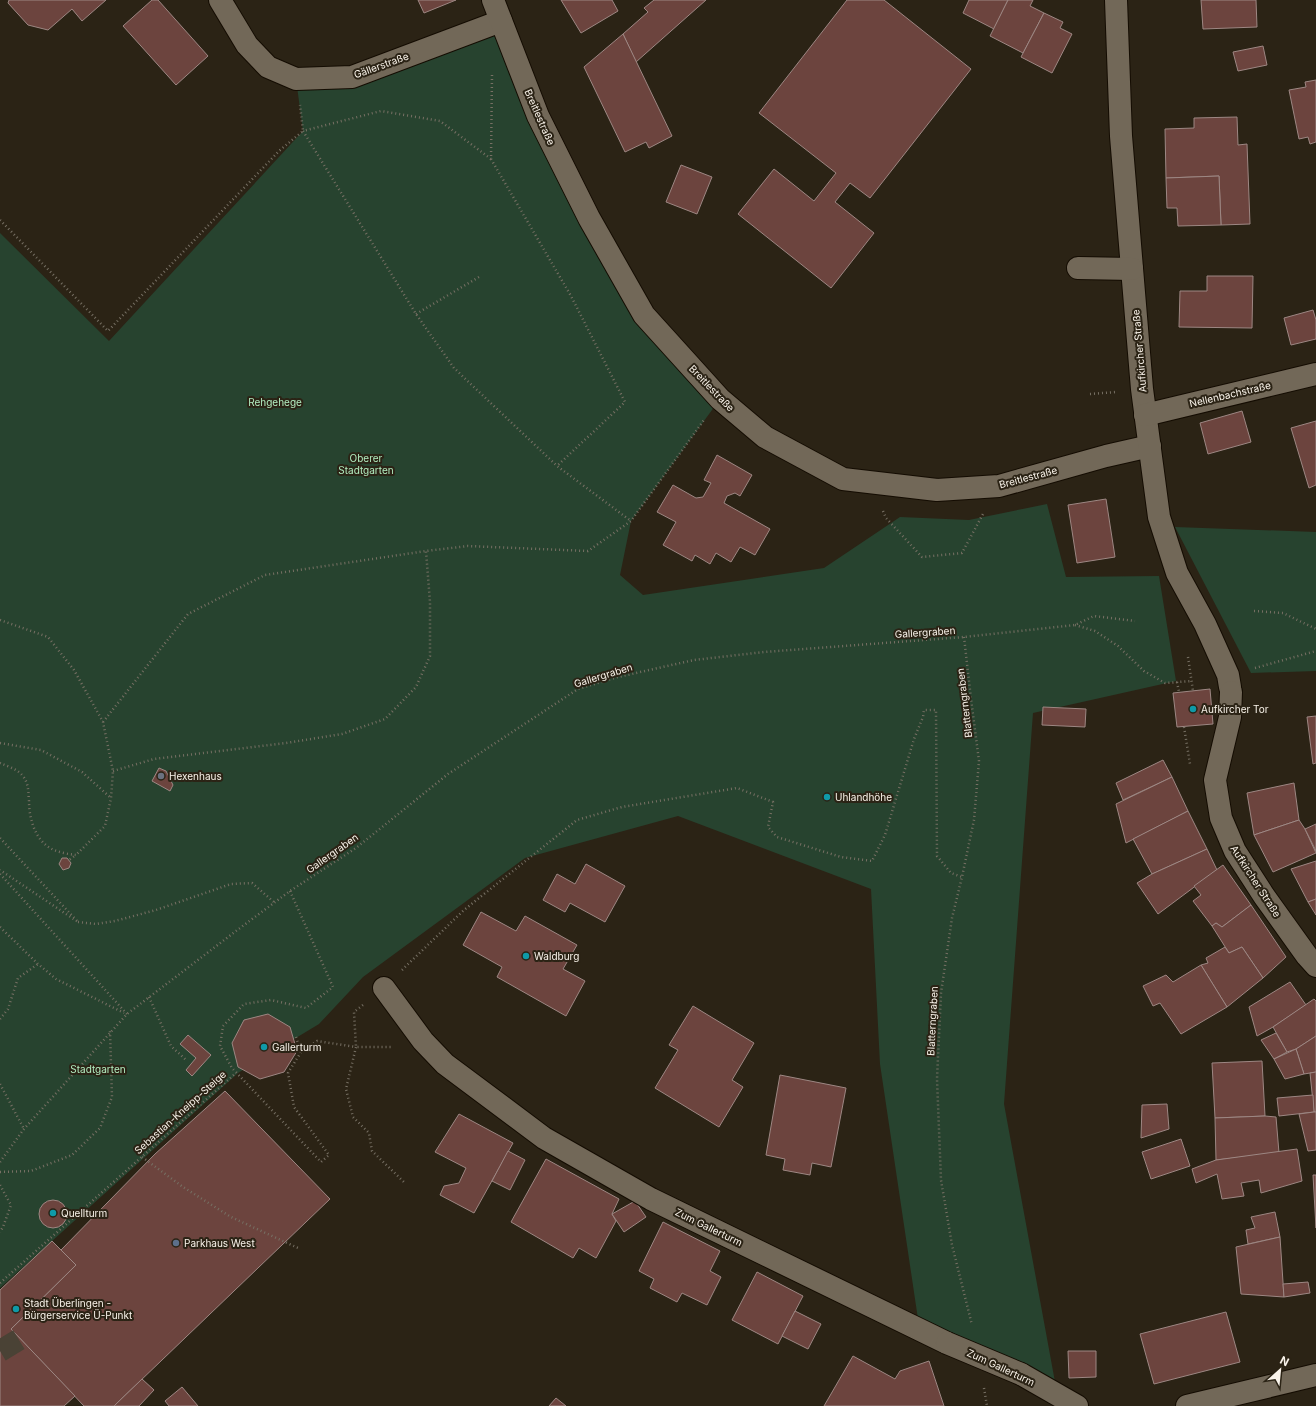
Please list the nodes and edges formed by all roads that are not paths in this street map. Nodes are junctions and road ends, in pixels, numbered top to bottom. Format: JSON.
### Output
{"nodes":[{"id":1,"x":220,"y":0,"type":"edge"},
{"id":2,"x":493,"y":0,"type":"edge"},
{"id":3,"x":1116,"y":0,"type":"edge"},
{"id":4,"x":501,"y":21,"type":"junction"},
{"id":5,"x":1078,"y":268,"type":"dead end"},
{"id":6,"x":1132,"y":269,"type":"junction"},
{"id":7,"x":1316,"y":374,"type":"edge"},
{"id":8,"x":1144,"y":415,"type":"junction"},
{"id":9,"x":1150,"y":446,"type":"junction"},
{"id":10,"x":1316,"y":966,"type":"edge"},
{"id":11,"x":384,"y":988,"type":"road end"},
{"id":12,"x":1316,"y":1375,"type":"edge"},
{"id":13,"x":1077,"y":1406,"type":"edge"},
{"id":14,"x":1187,"y":1406,"type":"edge"}],
"edges":[{"from":1,"to":4,"type":"street","name":"Gällerstraße"},
{"from":2,"to":4,"type":"street","name":"Breitlestraße"},
{"from":3,"to":6,"type":"street","name":"Aufkircher Straße"},
{"from":4,"to":9,"type":"street","name":"Breitlestraße"},
{"from":5,"to":6,"type":"street"},
{"from":6,"to":8,"type":"street","name":"Aufkircher Straße"},
{"from":7,"to":8,"type":"street","name":"Nellenbachstraße"},
{"from":8,"to":9,"type":"street","name":"Aufkircher Straße"},
{"from":9,"to":10,"type":"street","name":"Aufkircher Straße"},
{"from":11,"to":13,"type":"street","name":"Zum Gallerturm","bridge":true},
{"from":12,"to":14,"type":"street"}]}
